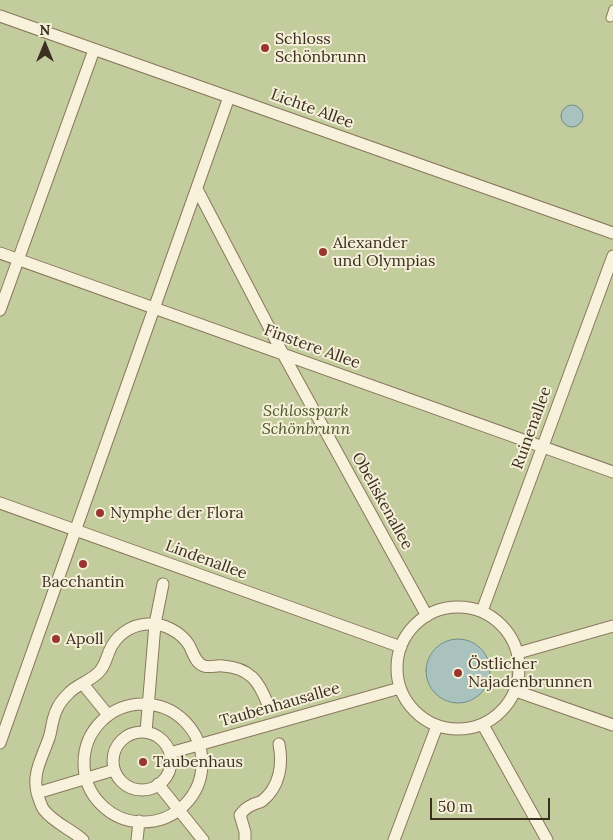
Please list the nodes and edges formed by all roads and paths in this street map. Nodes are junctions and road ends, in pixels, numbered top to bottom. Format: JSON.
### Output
{"nodes":[{"id":1,"x":613,"y":9,"type":"edge"},
{"id":2,"x":0,"y":16,"type":"edge"},
{"id":3,"x":610,"y":18,"type":"dead end"},
{"id":4,"x":94,"y":50,"type":"junction"},
{"id":5,"x":229,"y":97,"type":"junction"},
{"id":6,"x":197,"y":189,"type":"junction"},
{"id":7,"x":613,"y":233,"type":"edge"},
{"id":8,"x":0,"y":253,"type":"edge"},
{"id":9,"x":613,"y":256,"type":"edge"},
{"id":10,"x":18,"y":260,"type":"junction"},
{"id":11,"x":154,"y":308,"type":"junction"},
{"id":12,"x":0,"y":310,"type":"edge"},
{"id":13,"x":283,"y":354,"type":"junction"},
{"id":14,"x":542,"y":447,"type":"junction"},
{"id":15,"x":613,"y":472,"type":"edge"},
{"id":16,"x":0,"y":503,"type":"edge"},
{"id":17,"x":76,"y":530,"type":"junction"},
{"id":18,"x":163,"y":584,"type":"dead end"},
{"id":19,"x":482,"y":611,"type":"junction"},
{"id":20,"x":427,"y":616,"type":"junction"},
{"id":21,"x":155,"y":624,"type":"junction"},
{"id":22,"x":613,"y":626,"type":"edge"},
{"id":23,"x":401,"y":647,"type":"junction"},
{"id":24,"x":518,"y":653,"type":"junction"},
{"id":25,"x":83,"y":684,"type":"junction"},
{"id":26,"x":400,"y":688,"type":"junction"},
{"id":27,"x":516,"y":691,"type":"junction"},
{"id":28,"x":148,"y":704,"type":"junction"},
{"id":29,"x":268,"y":705,"type":"dead end"},
{"id":30,"x":108,"y":715,"type":"junction"},
{"id":31,"x":483,"y":725,"type":"junction"},
{"id":32,"x":613,"y":725,"type":"edge"},
{"id":33,"x":437,"y":726,"type":"junction"},
{"id":34,"x":146,"y":732,"type":"junction"},
{"id":35,"x":1,"y":736,"type":"edge"},
{"id":36,"x":279,"y":744,"type":"dead end"},
{"id":37,"x":199,"y":745,"type":"junction"},
{"id":38,"x":170,"y":753,"type":"junction"},
{"id":39,"x":114,"y":770,"type":"junction"},
{"id":40,"x":86,"y":779,"type":"junction"},
{"id":41,"x":158,"y":784,"type":"junction"},
{"id":42,"x":37,"y":793,"type":"junction"},
{"id":43,"x":179,"y":809,"type":"junction"},
{"id":44,"x":139,"y":821,"type":"junction"},
{"id":45,"x":83,"y":840,"type":"edge"},
{"id":46,"x":137,"y":840,"type":"edge"},
{"id":47,"x":203,"y":840,"type":"edge"},
{"id":48,"x":245,"y":840,"type":"edge"},
{"id":49,"x":394,"y":840,"type":"edge"},
{"id":50,"x":547,"y":840,"type":"edge"}],
"edges":[{"from":1,"to":3,"type":"lane"},
{"from":2,"to":4,"type":"street","name":"Lichte Allee"},
{"from":4,"to":5,"type":"street","name":"Lichte Allee"},
{"from":4,"to":10,"type":"street"},
{"from":5,"to":6,"type":"street"},
{"from":5,"to":7,"type":"street","name":"Lichte Allee"},
{"from":6,"to":11,"type":"street"},
{"from":6,"to":13,"type":"street","name":"Obeliskenallee"},
{"from":8,"to":10,"type":"street","name":"Finstere Allee"},
{"from":9,"to":14,"type":"street","name":"Ruinenallee"},
{"from":10,"to":11,"type":"street","name":"Finstere Allee"},
{"from":10,"to":12,"type":"street"},
{"from":11,"to":13,"type":"street","name":"Finstere Allee"},
{"from":11,"to":17,"type":"street"},
{"from":13,"to":14,"type":"street","name":"Finstere Allee"},
{"from":13,"to":20,"type":"street","name":"Obeliskenallee"},
{"from":14,"to":15,"type":"street","name":"Finstere Allee"},
{"from":14,"to":19,"type":"street","name":"Ruinenallee"},
{"from":16,"to":17,"type":"street","name":"Lindenallee"},
{"from":17,"to":23,"type":"street","name":"Lindenallee"},
{"from":17,"to":35,"type":"street"},
{"from":18,"to":21,"type":"street"},
{"from":19,"to":20,"type":"street"},
{"from":19,"to":24,"type":"street"},
{"from":20,"to":23,"type":"street"},
{"from":21,"to":25,"type":"street"},
{"from":21,"to":28,"type":"street"},
{"from":21,"to":29,"type":"street"},
{"from":22,"to":24,"type":"street"},
{"from":23,"to":26,"type":"street"},
{"from":24,"to":27,"type":"street"},
{"from":25,"to":30,"type":"street"},
{"from":25,"to":42,"type":"street"},
{"from":26,"to":33,"type":"street"},
{"from":26,"to":37,"type":"street","name":"Taubenhausallee"},
{"from":27,"to":31,"type":"street"},
{"from":27,"to":32,"type":"street"},
{"from":28,"to":30,"type":"street"},
{"from":28,"to":34,"type":"street"},
{"from":28,"to":37,"type":"street"},
{"from":30,"to":40,"type":"street"},
{"from":31,"to":33,"type":"street"},
{"from":31,"to":50,"type":"street"},
{"from":33,"to":49,"type":"street"},
{"from":34,"to":38,"type":"street"},
{"from":34,"to":39,"type":"street"},
{"from":36,"to":48,"type":"street"},
{"from":37,"to":38,"type":"street","name":"Taubenhausallee"},
{"from":37,"to":43,"type":"street"},
{"from":38,"to":41,"type":"street"},
{"from":39,"to":40,"type":"street"},
{"from":39,"to":41,"type":"street"},
{"from":40,"to":42,"type":"street"},
{"from":40,"to":44,"type":"street"},
{"from":41,"to":43,"type":"street"},
{"from":42,"to":45,"type":"street"},
{"from":43,"to":44,"type":"street"},
{"from":43,"to":47,"type":"street"},
{"from":44,"to":46,"type":"street"}]}
